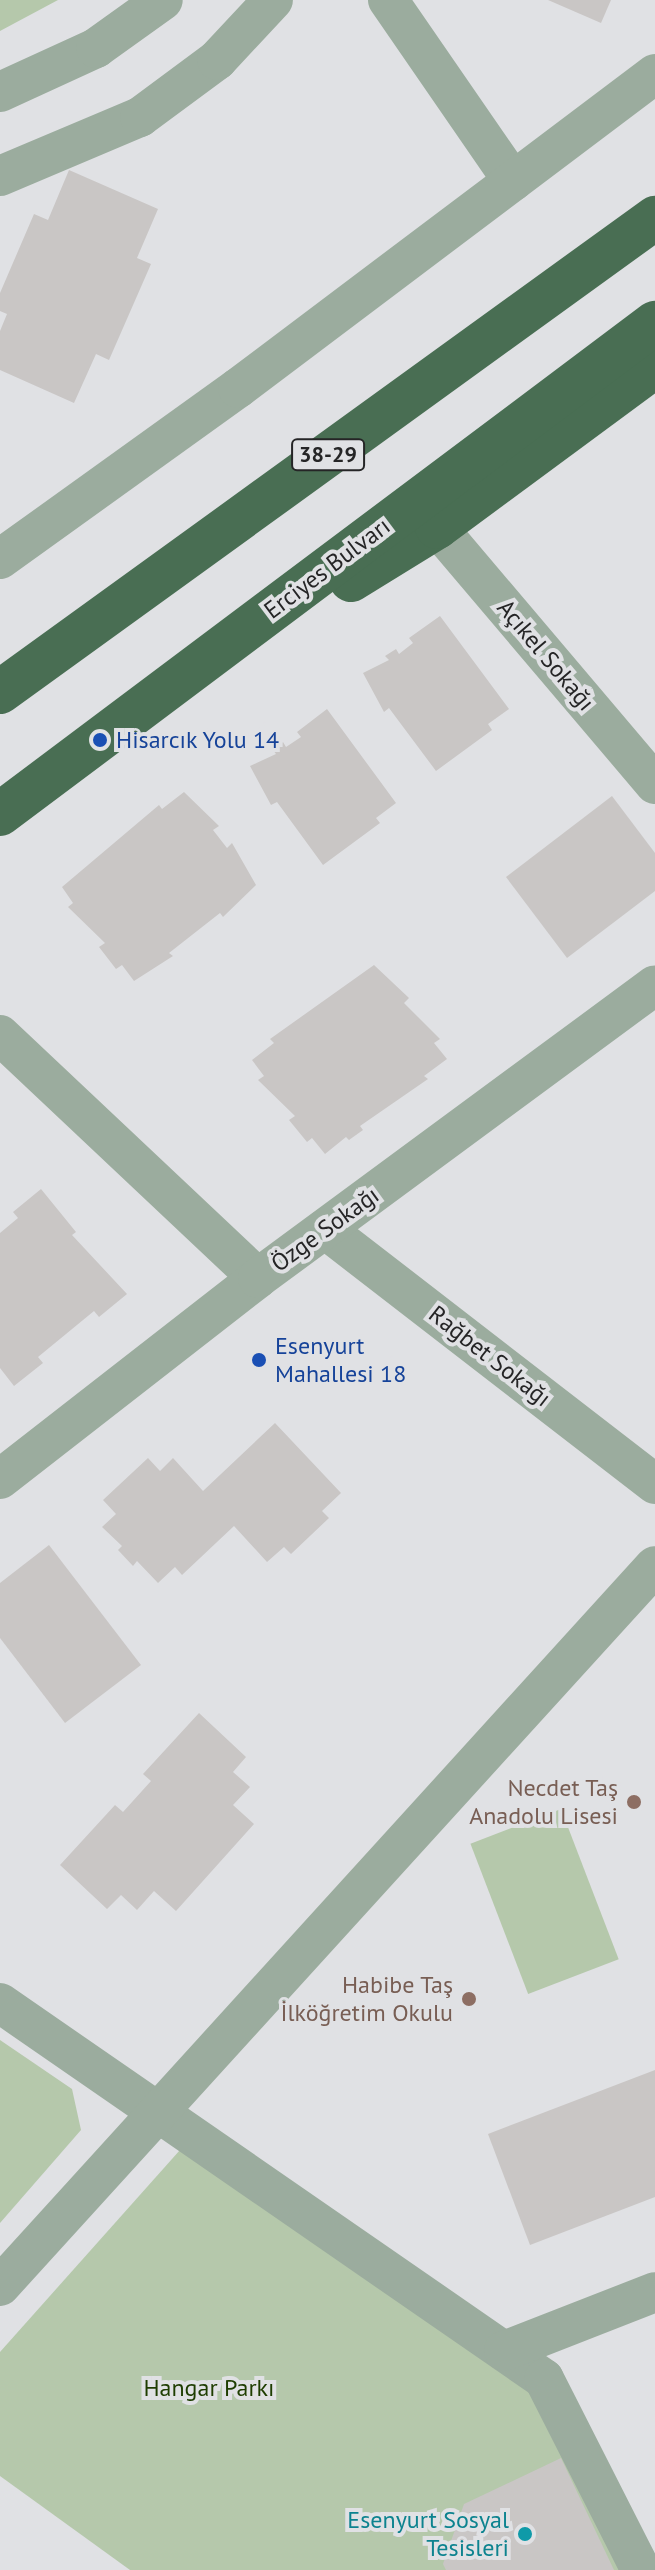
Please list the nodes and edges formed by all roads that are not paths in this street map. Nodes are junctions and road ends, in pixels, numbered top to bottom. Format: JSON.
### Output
{"nodes":[{"id":1,"x":163,"y":0,"type":"edge"},
{"id":2,"x":273,"y":0,"type":"edge"},
{"id":3,"x":388,"y":0,"type":"edge"},
{"id":4,"x":655,"y":74,"type":"edge"},
{"id":5,"x":0,"y":92,"type":"edge"},
{"id":6,"x":0,"y":176,"type":"edge"},
{"id":7,"x":513,"y":181,"type":"junction"},
{"id":8,"x":655,"y":218,"type":"edge"},
{"id":9,"x":655,"y":323,"type":"edge"},
{"id":10,"x":655,"y":366,"type":"edge"},
{"id":11,"x":437,"y":527,"type":"junction"},
{"id":12,"x":0,"y":559,"type":"edge"},
{"id":13,"x":186,"y":675,"type":"junction"},
{"id":14,"x":0,"y":692,"type":"edge"},
{"id":15,"x":655,"y":784,"type":"edge"},
{"id":16,"x":0,"y":814,"type":"edge"},
{"id":17,"x":655,"y":985,"type":"edge"},
{"id":18,"x":0,"y":1035,"type":"edge"},
{"id":19,"x":325,"y":1229,"type":"junction"},
{"id":20,"x":258,"y":1278,"type":"junction"},
{"id":21,"x":0,"y":1479,"type":"edge"},
{"id":22,"x":655,"y":1484,"type":"edge"},
{"id":23,"x":655,"y":1566,"type":"edge"},
{"id":24,"x":0,"y":2003,"type":"edge"},
{"id":25,"x":158,"y":2113,"type":"junction"},
{"id":26,"x":0,"y":2286,"type":"edge"},
{"id":27,"x":655,"y":2292,"type":"edge"},
{"id":28,"x":504,"y":2351,"type":"junction"},
{"id":29,"x":641,"y":2570,"type":"edge"}],
"edges":[{"from":1,"to":5,"type":"street"},
{"from":2,"to":6,"type":"street"},
{"from":3,"to":7,"type":"street"},
{"from":4,"to":7,"type":"street"},
{"from":7,"to":12,"type":"street"},
{"from":8,"to":14,"type":"highway","number":"38-29"},
{"from":9,"to":13,"type":"highway","name":"Erciyes Bulvarı"},
{"from":10,"to":11,"type":"highway"},
{"from":11,"to":13,"type":"highway"},
{"from":11,"to":15,"type":"street","name":"Açıkel Sokağı"},
{"from":13,"to":16,"type":"highway","name":"Erciyes Bulvarı"},
{"from":17,"to":19,"type":"street","name":"Özge Sokağı"},
{"from":18,"to":20,"type":"street"},
{"from":19,"to":20,"type":"street","name":"Özge Sokağı"},
{"from":19,"to":22,"type":"street","name":"Rağbet Sokağı"},
{"from":20,"to":21,"type":"street","name":"Özge Sokağı"},
{"from":23,"to":25,"type":"street"},
{"from":24,"to":25,"type":"street"},
{"from":25,"to":26,"type":"street"},
{"from":25,"to":28,"type":"street"},
{"from":27,"to":28,"type":"street"},
{"from":28,"to":29,"type":"street"}]}
